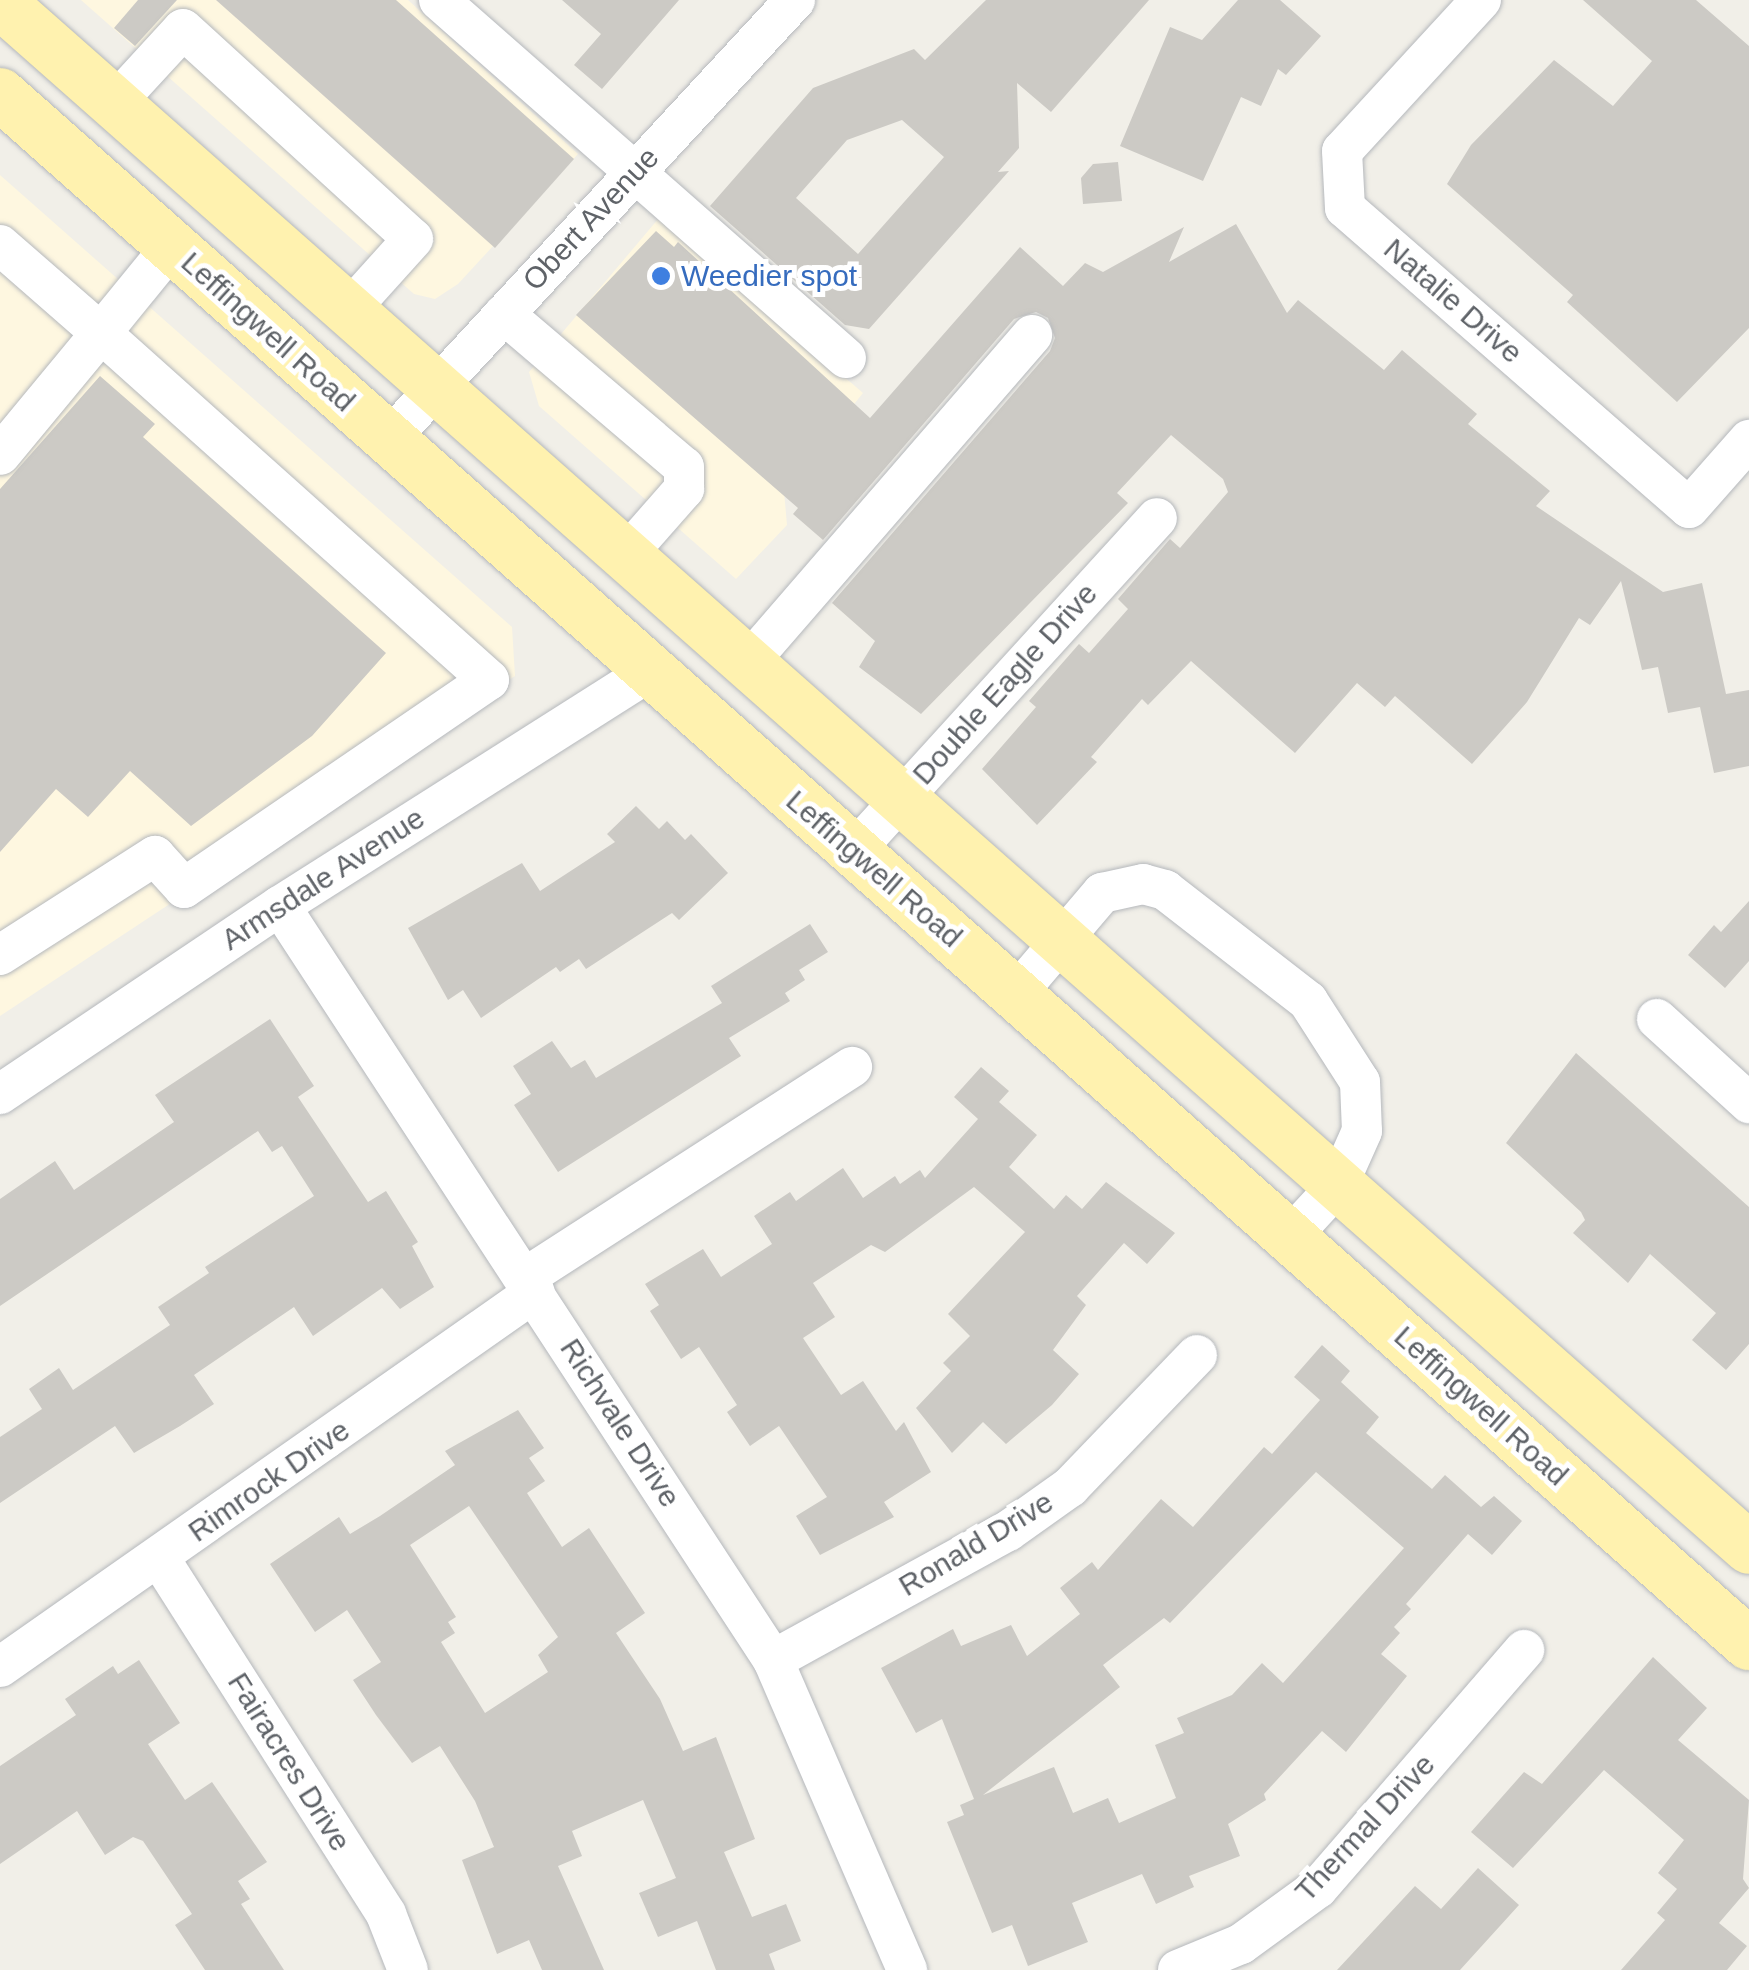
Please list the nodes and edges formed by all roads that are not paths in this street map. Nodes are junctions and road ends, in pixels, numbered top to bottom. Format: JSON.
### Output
{"nodes":[{"id":1,"x":439,"y":0,"type":"edge"},
{"id":2,"x":795,"y":0,"type":"edge"},
{"id":3,"x":1481,"y":0,"type":"edge"},
{"id":4,"x":0,"y":2,"type":"edge"},
{"id":5,"x":0,"y":94,"type":"edge"},
{"id":6,"x":115,"y":103,"type":"junction"},
{"id":7,"x":634,"y":172,"type":"junction"},
{"id":8,"x":0,"y":244,"type":"edge"},
{"id":9,"x":172,"y":246,"type":"junction"},
{"id":10,"x":349,"y":310,"type":"junction"},
{"id":11,"x":504,"y":314,"type":"junction"},
{"id":12,"x":101,"y":333,"type":"junction"},
{"id":13,"x":1032,"y":335,"type":"dead end"},
{"id":14,"x":846,"y":358,"type":"dead end"},
{"id":15,"x":436,"y":387,"type":"junction"},
{"id":16,"x":7,"y":433,"type":"edge"},
{"id":17,"x":389,"y":439,"type":"junction"},
{"id":18,"x":1749,"y":440,"type":"edge"},
{"id":19,"x":1157,"y":518,"type":"dead end"},
{"id":20,"x":626,"y":555,"type":"junction"},
{"id":21,"x":748,"y":662,"type":"junction"},
{"id":22,"x":650,"y":671,"type":"junction"},
{"id":23,"x":901,"y":799,"type":"junction"},
{"id":24,"x":854,"y":851,"type":"junction"},
{"id":25,"x":280,"y":906,"type":"junction"},
{"id":26,"x":1062,"y":941,"type":"junction"},
{"id":27,"x":0,"y":955,"type":"edge"},
{"id":28,"x":1016,"y":994,"type":"junction"},
{"id":29,"x":1657,"y":1019,"type":"dead end"},
{"id":30,"x":852,"y":1067,"type":"dead end"},
{"id":31,"x":0,"y":1094,"type":"edge"},
{"id":32,"x":1749,"y":1102,"type":"edge"},
{"id":33,"x":1338,"y":1185,"type":"junction"},
{"id":34,"x":1290,"y":1237,"type":"junction"},
{"id":35,"x":530,"y":1285,"type":"junction"},
{"id":36,"x":1197,"y":1355,"type":"dead end"},
{"id":37,"x":1749,"y":1548,"type":"edge"},
{"id":38,"x":160,"y":1558,"type":"junction"},
{"id":39,"x":1749,"y":1644,"type":"edge"},
{"id":40,"x":1524,"y":1650,"type":"dead end"},
{"id":41,"x":774,"y":1660,"type":"junction"},
{"id":42,"x":0,"y":1666,"type":"edge"},
{"id":43,"x":408,"y":1970,"type":"edge"},
{"id":44,"x":907,"y":1970,"type":"edge"},
{"id":45,"x":1178,"y":1970,"type":"edge"}],
"edges":[{"from":1,"to":7,"type":"street"},
{"from":2,"to":7,"type":"street","name":"Obert Avenue"},
{"from":3,"to":18,"type":"street","name":"Natalie Drive"},
{"from":4,"to":6,"type":"main road"},
{"from":5,"to":9,"type":"main road","name":"Leffingwell Road"},
{"from":6,"to":10,"type":"main road"},
{"from":6,"to":10,"type":"street"},
{"from":7,"to":11,"type":"street","name":"Obert Avenue"},
{"from":7,"to":14,"type":"street"},
{"from":8,"to":12,"type":"street"},
{"from":9,"to":12,"type":"street"},
{"from":9,"to":17,"type":"main road","name":"Leffingwell Road"},
{"from":10,"to":15,"type":"main road"},
{"from":11,"to":15,"type":"street","name":"Obert Avenue"},
{"from":11,"to":20,"type":"street"},
{"from":12,"to":16,"type":"street"},
{"from":12,"to":27,"type":"street"},
{"from":13,"to":21,"type":"street"},
{"from":15,"to":17,"type":"street","name":"Obert Avenue"},
{"from":15,"to":20,"type":"main road"},
{"from":17,"to":22,"type":"main road","name":"Leffingwell Road"},
{"from":19,"to":23,"type":"street","name":"Double Eagle Drive"},
{"from":20,"to":21,"type":"main road"},
{"from":21,"to":23,"type":"main road"},
{"from":22,"to":24,"type":"main road","name":"Leffingwell Road"},
{"from":22,"to":25,"type":"street","name":"Armsdale Avenue"},
{"from":23,"to":24,"type":"street","name":"Double Eagle Drive"},
{"from":23,"to":26,"type":"main road"},
{"from":24,"to":28,"type":"main road","name":"Leffingwell Road"},
{"from":25,"to":31,"type":"street","name":"Armsdale Avenue"},
{"from":25,"to":35,"type":"street","name":"Richvale Drive"},
{"from":26,"to":28,"type":"street"},
{"from":26,"to":33,"type":"main road"},
{"from":26,"to":33,"type":"street"},
{"from":28,"to":34,"type":"main road","name":"Leffingwell Road"},
{"from":29,"to":32,"type":"street"},
{"from":30,"to":35,"type":"street","name":"Rimrock Drive"},
{"from":33,"to":34,"type":"street"},
{"from":33,"to":37,"type":"main road"},
{"from":34,"to":39,"type":"main road","name":"Leffingwell Road"},
{"from":35,"to":38,"type":"street","name":"Rimrock Drive"},
{"from":35,"to":41,"type":"street","name":"Richvale Drive"},
{"from":36,"to":41,"type":"street","name":"Ronald Drive"},
{"from":38,"to":42,"type":"street","name":"Rimrock Drive"},
{"from":38,"to":43,"type":"street","name":"Fairacres Drive"},
{"from":40,"to":45,"type":"street","name":"Thermal Drive"},
{"from":41,"to":44,"type":"street","name":"Richvale Drive"}]}
